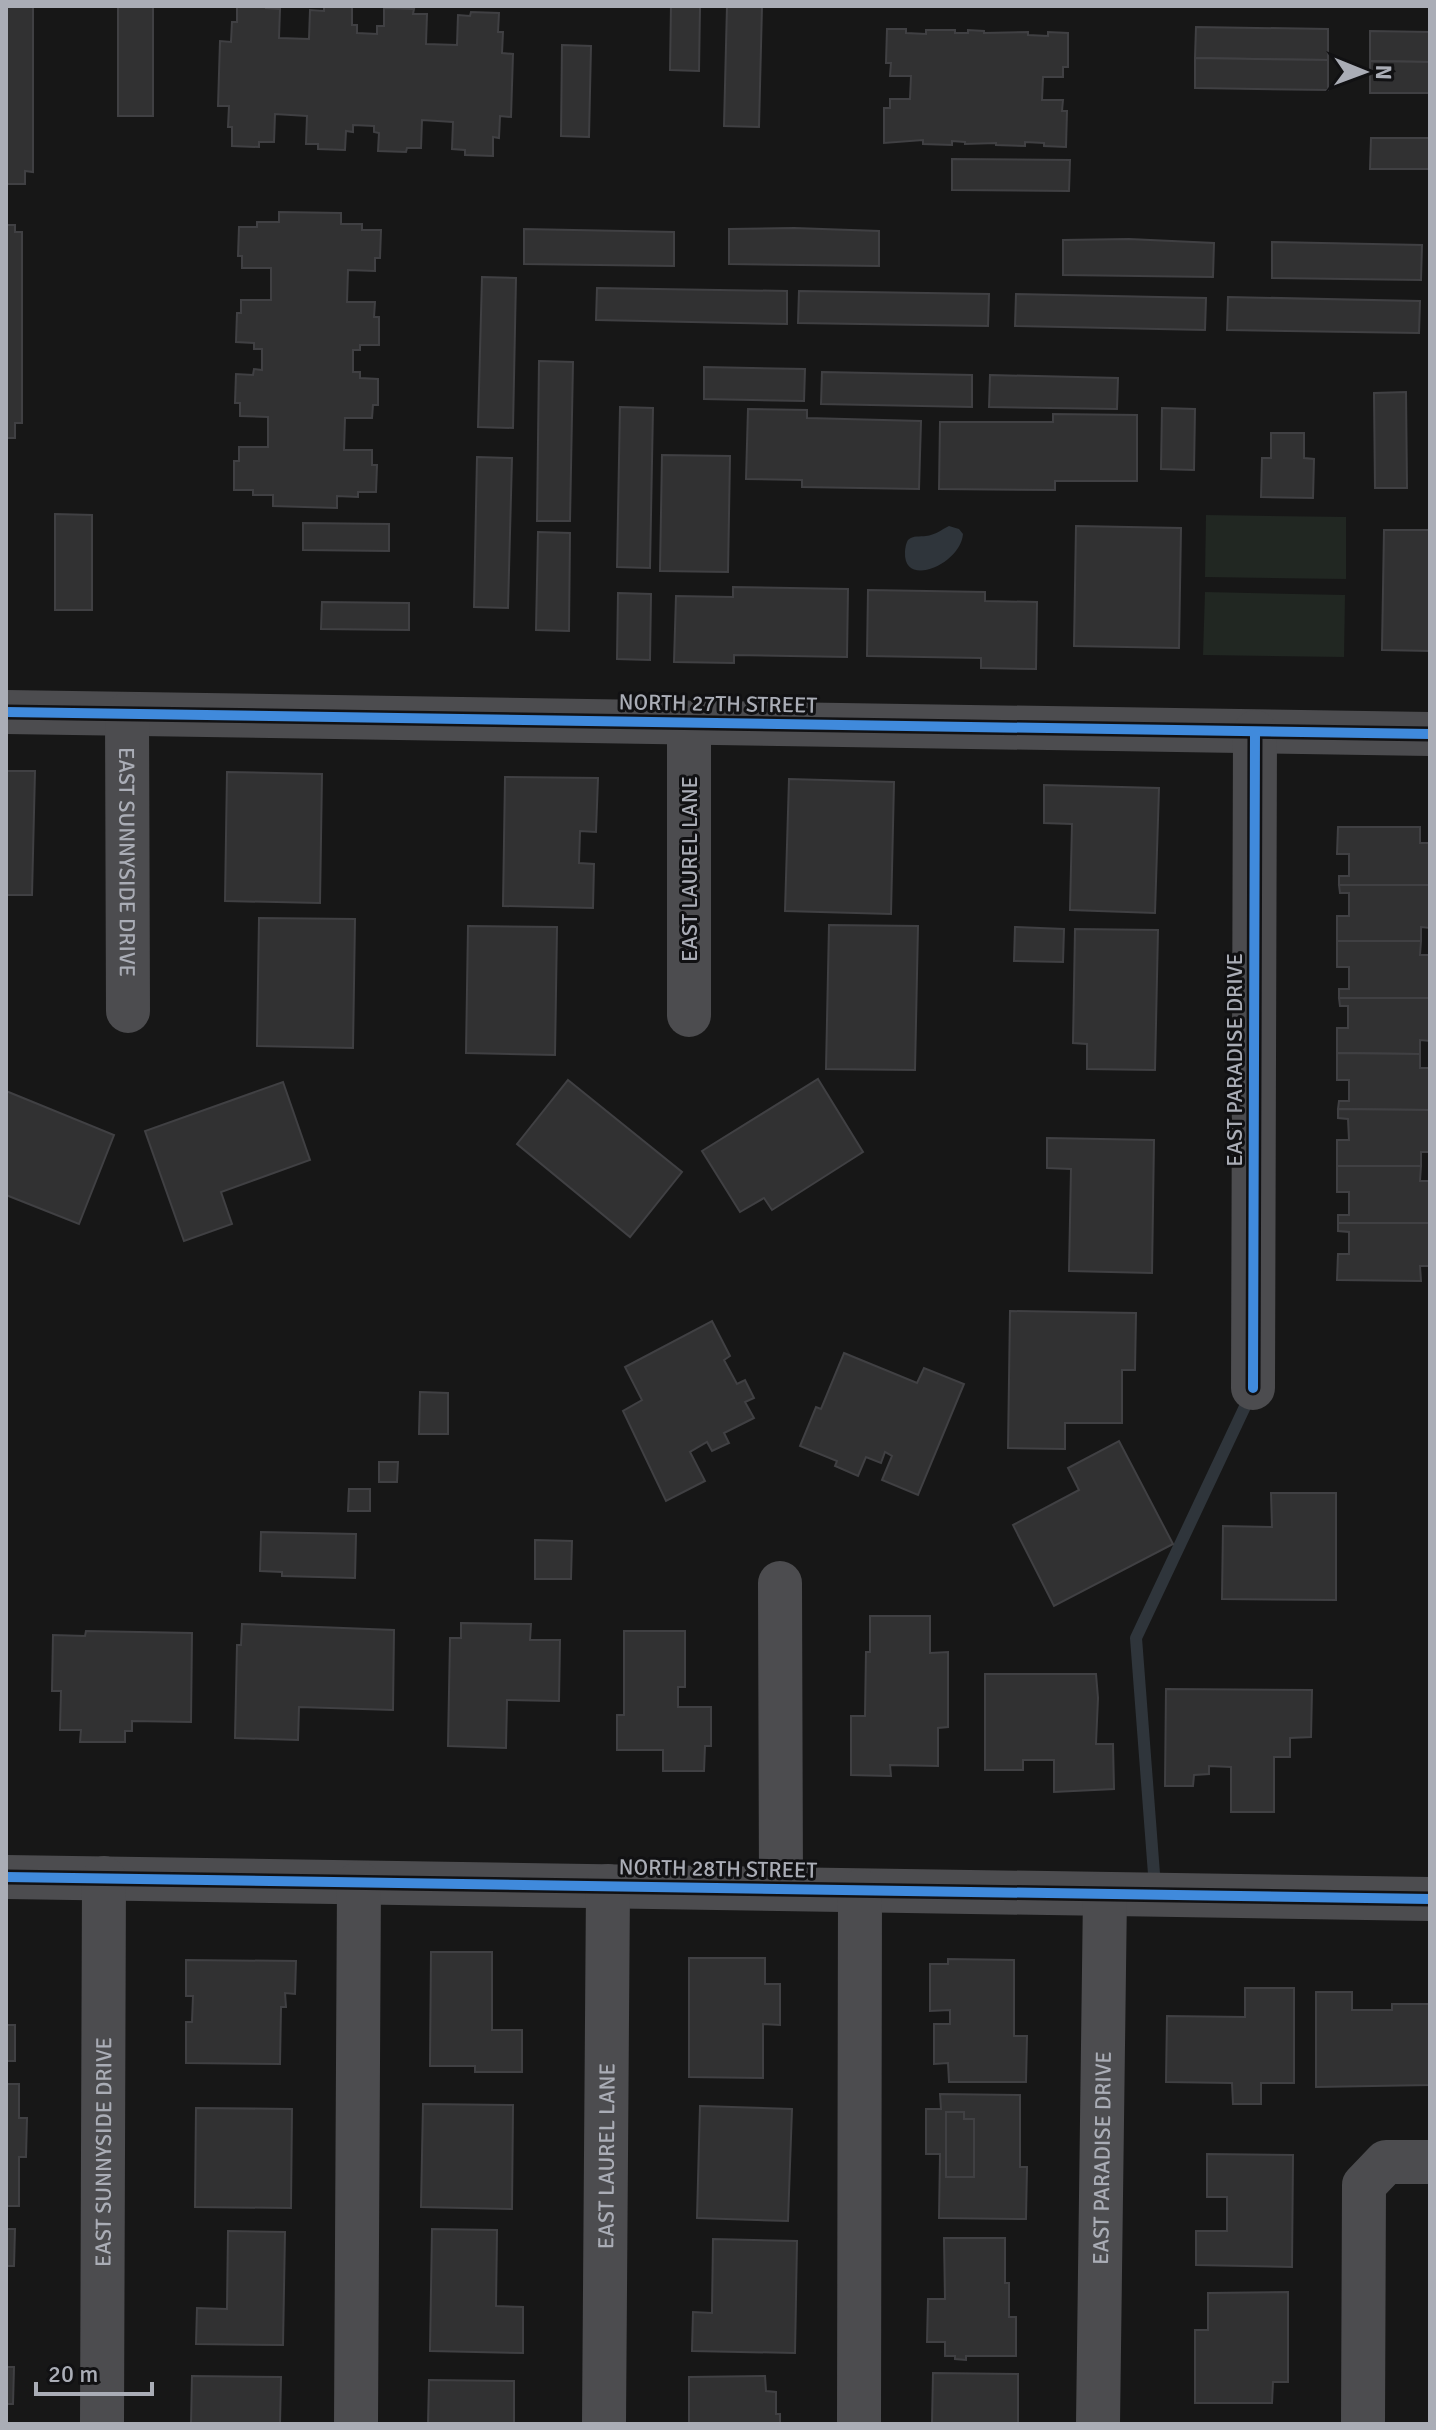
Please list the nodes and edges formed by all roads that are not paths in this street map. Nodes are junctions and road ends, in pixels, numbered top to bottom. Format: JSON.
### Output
{"nodes":[{"id":1,"x":6,"y":712,"type":"edge"},
{"id":2,"x":127,"y":714,"type":"junction"},
{"id":3,"x":689,"y":723,"type":"junction"},
{"id":4,"x":1255,"y":732,"type":"junction"},
{"id":5,"x":1430,"y":734,"type":"edge"},
{"id":6,"x":128,"y":1011,"type":"dead end"},
{"id":7,"x":689,"y":1015,"type":"dead end"},
{"id":8,"x":1253,"y":1388,"type":"dead end"},
{"id":9,"x":780,"y":1583,"type":"dead end"},
{"id":10,"x":6,"y":1877,"type":"edge"},
{"id":11,"x":104,"y":1878,"type":"junction"},
{"id":12,"x":359,"y":1883,"type":"junction"},
{"id":13,"x":608,"y":1886,"type":"junction"},
{"id":14,"x":781,"y":1888,"type":"junction"},
{"id":15,"x":860,"y":1891,"type":"junction"},
{"id":16,"x":1105,"y":1894,"type":"junction"},
{"id":17,"x":1430,"y":1899,"type":"edge"},
{"id":18,"x":1430,"y":2162,"type":"edge"},
{"id":19,"x":102,"y":2424,"type":"edge"},
{"id":20,"x":356,"y":2424,"type":"edge"},
{"id":21,"x":604,"y":2424,"type":"edge"},
{"id":22,"x":859,"y":2424,"type":"edge"},
{"id":23,"x":1098,"y":2424,"type":"edge"},
{"id":24,"x":1363,"y":2424,"type":"edge"}],
"edges":[{"from":1,"to":2,"type":"street","name":"NORTH 27TH STREET"},
{"from":2,"to":3,"type":"street","name":"NORTH 27TH STREET"},
{"from":2,"to":6,"type":"street","name":"EAST SUNNYSIDE DRIVE"},
{"from":3,"to":4,"type":"street","name":"NORTH 27TH STREET"},
{"from":3,"to":7,"type":"street","name":"EAST LAUREL LANE"},
{"from":4,"to":5,"type":"street","name":"NORTH 27TH STREET"},
{"from":4,"to":8,"type":"street","name":"EAST PARADISE DRIVE"},
{"from":9,"to":14,"type":"street"},
{"from":10,"to":11,"type":"street","name":"NORTH 28TH STREET"},
{"from":11,"to":12,"type":"street","name":"NORTH 28TH STREET"},
{"from":11,"to":19,"type":"street","name":"EAST SUNNYSIDE DRIVE"},
{"from":12,"to":13,"type":"street","name":"NORTH 28TH STREET"},
{"from":12,"to":20,"type":"street"},
{"from":13,"to":14,"type":"street","name":"NORTH 28TH STREET"},
{"from":13,"to":21,"type":"street","name":"EAST LAUREL LANE"},
{"from":14,"to":15,"type":"street","name":"NORTH 28TH STREET"},
{"from":15,"to":16,"type":"street","name":"NORTH 28TH STREET"},
{"from":15,"to":22,"type":"street"},
{"from":16,"to":17,"type":"street","name":"NORTH 28TH STREET"},
{"from":16,"to":23,"type":"street","name":"EAST PARADISE DRIVE"},
{"from":18,"to":24,"type":"street"}]}
